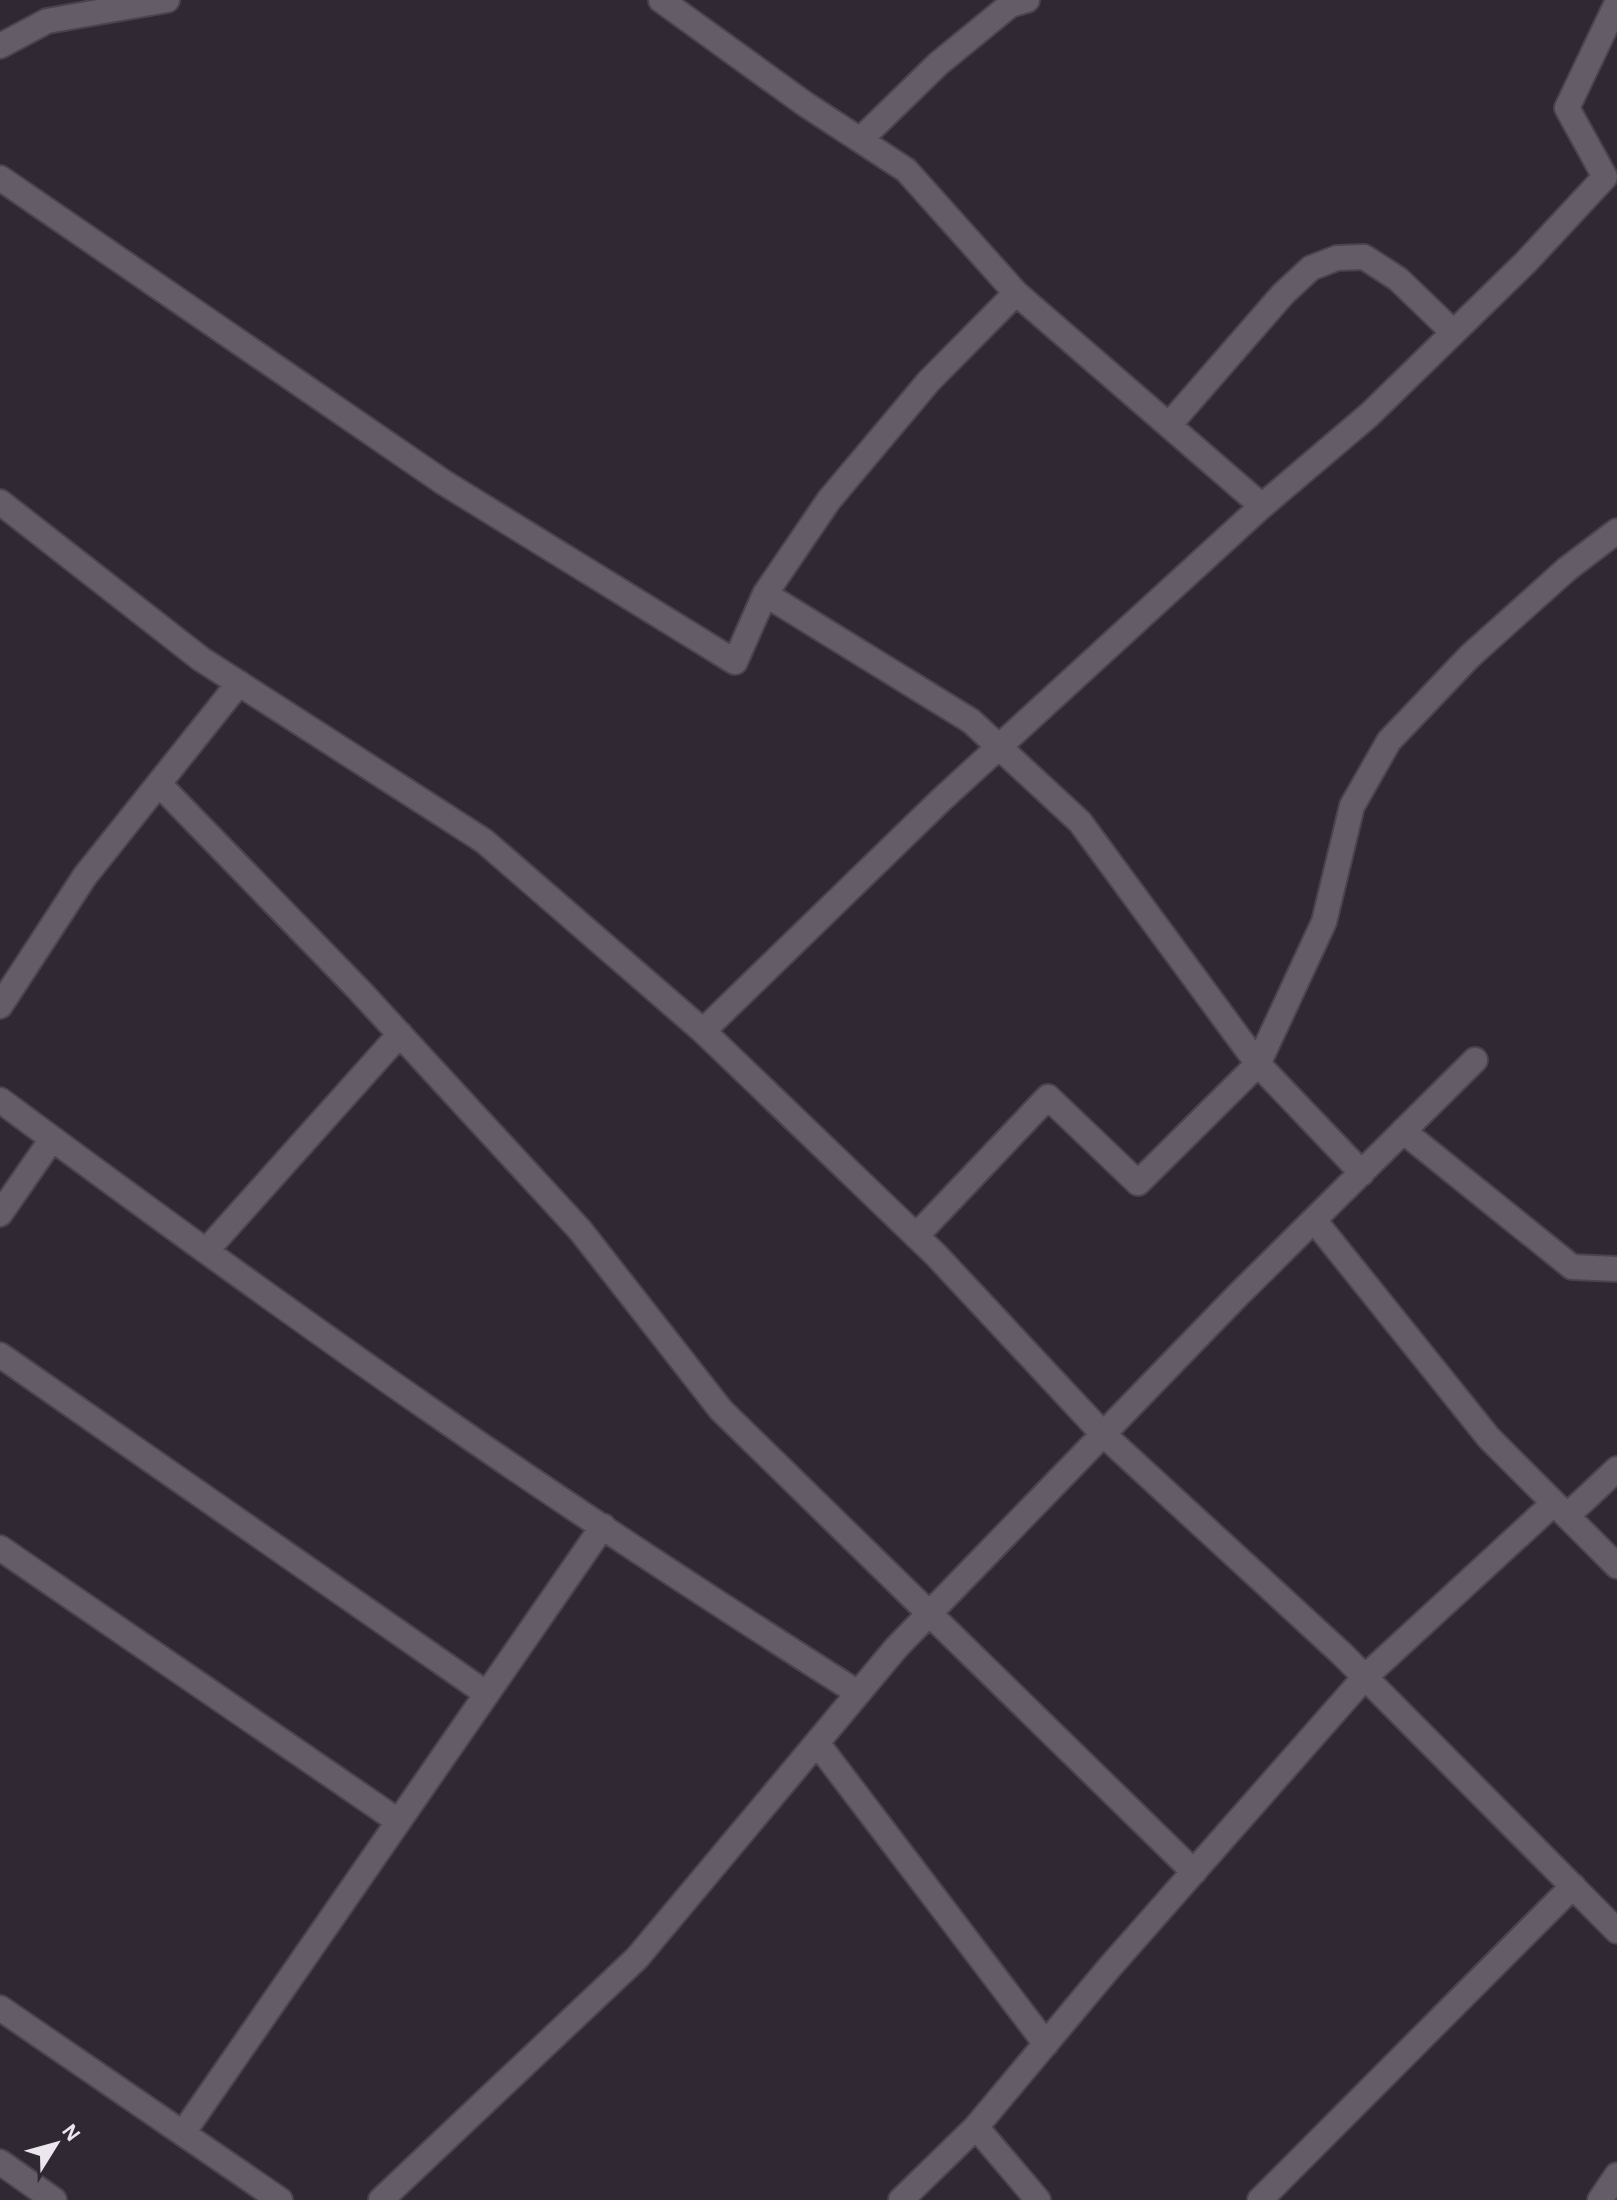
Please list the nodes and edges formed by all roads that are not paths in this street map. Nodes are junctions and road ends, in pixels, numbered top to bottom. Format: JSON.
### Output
{"nodes":[{"id":1,"x":167,"y":0,"type":"edge"},
{"id":2,"x":661,"y":0,"type":"edge"},
{"id":3,"x":1014,"y":2,"type":"edge"},
{"id":4,"x":1617,"y":3,"type":"edge"},
{"id":5,"x":0,"y":46,"type":"edge"},
{"id":6,"x":860,"y":140,"type":"junction"},
{"id":7,"x":0,"y":178,"type":"edge"},
{"id":8,"x":1016,"y":293,"type":"junction"},
{"id":9,"x":1453,"y":332,"type":"junction"},
{"id":10,"x":1169,"y":425,"type":"junction"},
{"id":11,"x":0,"y":502,"type":"edge"},
{"id":12,"x":1262,"y":506,"type":"junction"},
{"id":13,"x":1617,"y":531,"type":"edge"},
{"id":14,"x":765,"y":594,"type":"junction"},
{"id":15,"x":239,"y":683,"type":"junction"},
{"id":16,"x":999,"y":748,"type":"junction"},
{"id":17,"x":159,"y":784,"type":"junction"},
{"id":18,"x":0,"y":1006,"type":"edge"},
{"id":19,"x":703,"y":1031,"type":"junction"},
{"id":20,"x":400,"y":1034,"type":"junction"},
{"id":21,"x":1475,"y":1060,"type":"dead end"},
{"id":22,"x":1258,"y":1064,"type":"junction"},
{"id":23,"x":0,"y":1100,"type":"edge"},
{"id":24,"x":1403,"y":1131,"type":"junction"},
{"id":25,"x":52,"y":1139,"type":"junction"},
{"id":26,"x":1362,"y":1173,"type":"junction"},
{"id":27,"x":0,"y":1214,"type":"edge"},
{"id":28,"x":1314,"y":1220,"type":"junction"},
{"id":29,"x":916,"y":1236,"type":"junction"},
{"id":30,"x":206,"y":1251,"type":"junction"},
{"id":31,"x":1617,"y":1269,"type":"edge"},
{"id":32,"x":0,"y":1355,"type":"edge"},
{"id":33,"x":1103,"y":1434,"type":"junction"},
{"id":34,"x":1617,"y":1469,"type":"edge"},
{"id":35,"x":1560,"y":1509,"type":"junction"},
{"id":36,"x":603,"y":1526,"type":"junction"},
{"id":37,"x":0,"y":1548,"type":"edge"},
{"id":38,"x":1617,"y":1566,"type":"edge"},
{"id":39,"x":930,"y":1613,"type":"junction"},
{"id":40,"x":1365,"y":1677,"type":"junction"},
{"id":41,"x":858,"y":1693,"type":"junction"},
{"id":42,"x":487,"y":1694,"type":"junction"},
{"id":43,"x":817,"y":1743,"type":"junction"},
{"id":44,"x":398,"y":1821,"type":"junction"},
{"id":45,"x":1194,"y":1872,"type":"junction"},
{"id":46,"x":1573,"y":1886,"type":"junction"},
{"id":47,"x":1617,"y":1931,"type":"edge"},
{"id":48,"x":0,"y":2008,"type":"edge"},
{"id":49,"x":1046,"y":2044,"type":"junction"},
{"id":50,"x":976,"y":2127,"type":"junction"},
{"id":51,"x":183,"y":2133,"type":"junction"},
{"id":52,"x":0,"y":2162,"type":"edge"},
{"id":53,"x":1617,"y":2175,"type":"edge"},
{"id":54,"x":54,"y":2200,"type":"edge"},
{"id":55,"x":280,"y":2200,"type":"edge"},
{"id":56,"x":381,"y":2200,"type":"edge"},
{"id":57,"x":901,"y":2200,"type":"edge"},
{"id":58,"x":1038,"y":2200,"type":"edge"},
{"id":59,"x":1260,"y":2200,"type":"edge"},
{"id":60,"x":1600,"y":2200,"type":"edge"}],
"edges":[{"from":1,"to":5,"type":"street"},
{"from":2,"to":6,"type":"street"},
{"from":3,"to":6,"type":"street"},
{"from":4,"to":9,"type":"street"},
{"from":6,"to":8,"type":"street"},
{"from":7,"to":14,"type":"street"},
{"from":8,"to":10,"type":"street"},
{"from":8,"to":14,"type":"street"},
{"from":9,"to":10,"type":"street"},
{"from":9,"to":12,"type":"street"},
{"from":10,"to":12,"type":"street"},
{"from":11,"to":15,"type":"street"},
{"from":12,"to":16,"type":"street"},
{"from":13,"to":22,"type":"street"},
{"from":14,"to":16,"type":"street"},
{"from":15,"to":17,"type":"street"},
{"from":15,"to":19,"type":"street"},
{"from":16,"to":19,"type":"street"},
{"from":16,"to":22,"type":"street"},
{"from":17,"to":18,"type":"street"},
{"from":17,"to":20,"type":"street"},
{"from":19,"to":29,"type":"street"},
{"from":20,"to":30,"type":"street"},
{"from":20,"to":39,"type":"street"},
{"from":21,"to":24,"type":"street"},
{"from":22,"to":26,"type":"street"},
{"from":22,"to":29,"type":"street"},
{"from":23,"to":25,"type":"street"},
{"from":24,"to":26,"type":"street"},
{"from":24,"to":31,"type":"street"},
{"from":25,"to":27,"type":"street"},
{"from":25,"to":30,"type":"street"},
{"from":26,"to":28,"type":"street"},
{"from":28,"to":33,"type":"street"},
{"from":28,"to":35,"type":"street"},
{"from":29,"to":33,"type":"street"},
{"from":30,"to":36,"type":"street"},
{"from":32,"to":42,"type":"street"},
{"from":33,"to":39,"type":"street"},
{"from":33,"to":40,"type":"street"},
{"from":34,"to":35,"type":"street"},
{"from":35,"to":38,"type":"street"},
{"from":35,"to":40,"type":"street"},
{"from":36,"to":41,"type":"street"},
{"from":36,"to":42,"type":"street"},
{"from":37,"to":44,"type":"street"},
{"from":39,"to":41,"type":"street"},
{"from":39,"to":45,"type":"street"},
{"from":40,"to":45,"type":"street"},
{"from":40,"to":46,"type":"street"},
{"from":41,"to":43,"type":"street"},
{"from":42,"to":44,"type":"street"},
{"from":43,"to":49,"type":"street"},
{"from":43,"to":56,"type":"street"},
{"from":44,"to":51,"type":"street"},
{"from":45,"to":49,"type":"street"},
{"from":46,"to":47,"type":"street"},
{"from":46,"to":59,"type":"street"},
{"from":48,"to":51,"type":"street"},
{"from":49,"to":50,"type":"street"},
{"from":50,"to":57,"type":"street"},
{"from":50,"to":58,"type":"street"},
{"from":51,"to":55,"type":"street"},
{"from":52,"to":54,"type":"street"},
{"from":53,"to":60,"type":"street"}]}
